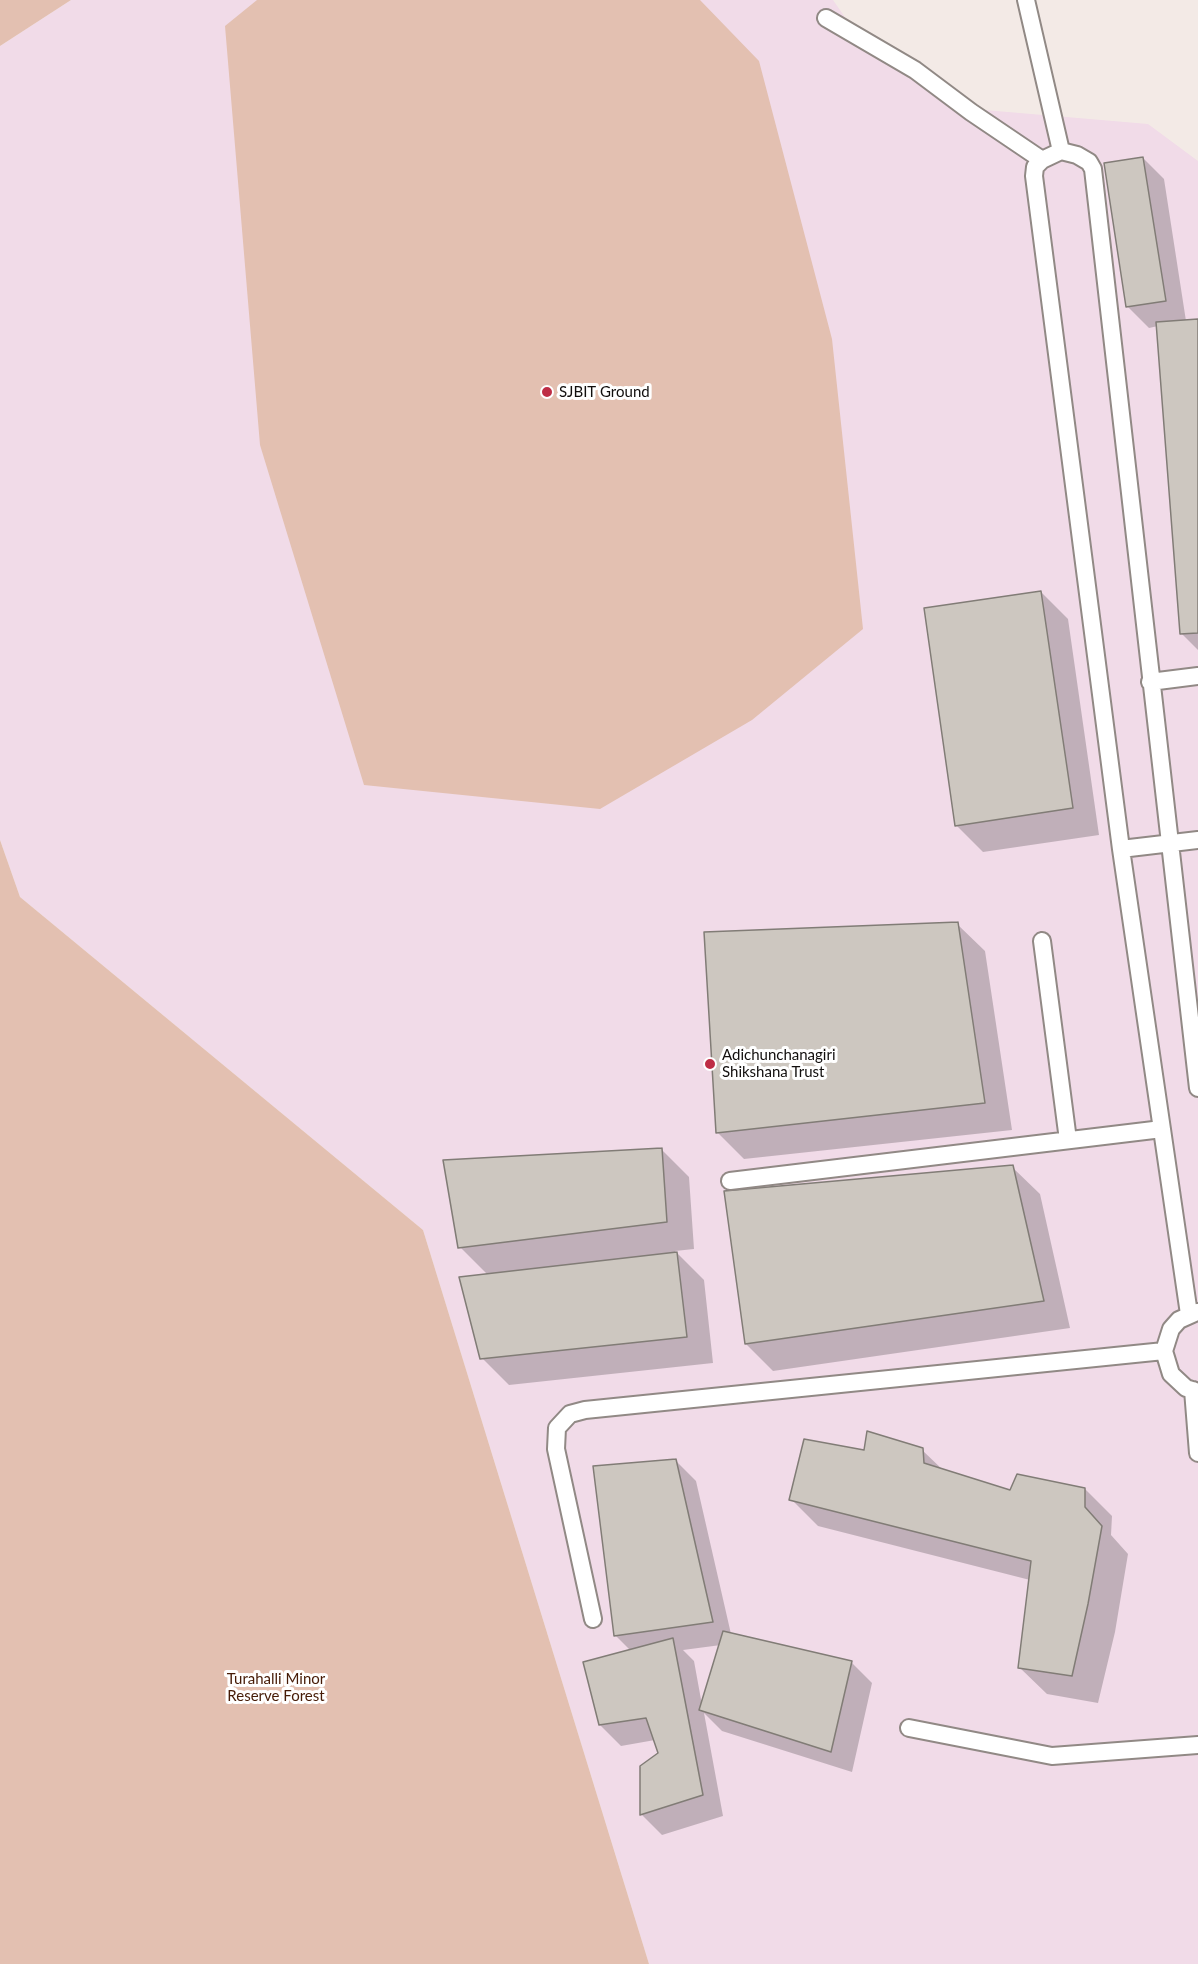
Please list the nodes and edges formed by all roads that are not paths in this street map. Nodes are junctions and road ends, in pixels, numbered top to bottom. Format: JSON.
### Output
{"nodes":[{"id":1,"x":1026,"y":0,"type":"edge"},
{"id":2,"x":826,"y":18,"type":"dead end"},
{"id":3,"x":1061,"y":151,"type":"junction"},
{"id":4,"x":1042,"y":160,"type":"junction"},
{"id":5,"x":1198,"y":676,"type":"edge"},
{"id":6,"x":1150,"y":682,"type":"junction"},
{"id":7,"x":1198,"y":840,"type":"edge"},
{"id":8,"x":1168,"y":844,"type":"junction"},
{"id":9,"x":1122,"y":849,"type":"junction"},
{"id":10,"x":1042,"y":941,"type":"dead end"},
{"id":11,"x":1198,"y":1088,"type":"edge"},
{"id":12,"x":1162,"y":1129,"type":"junction"},
{"id":13,"x":1068,"y":1140,"type":"junction"},
{"id":14,"x":730,"y":1181,"type":"dead end"},
{"id":15,"x":1193,"y":1312,"type":"edge"},
{"id":16,"x":1164,"y":1351,"type":"junction"},
{"id":17,"x":1196,"y":1391,"type":"edge"},
{"id":18,"x":1198,"y":1453,"type":"edge"},
{"id":19,"x":593,"y":1619,"type":"dead end"},
{"id":20,"x":909,"y":1728,"type":"dead end"},
{"id":21,"x":1198,"y":1745,"type":"edge"}],
"edges":[{"from":1,"to":3,"type":"lane"},
{"from":2,"to":4,"type":"lane"},
{"from":3,"to":4,"type":"lane"},
{"from":3,"to":6,"type":"lane"},
{"from":4,"to":9,"type":"lane"},
{"from":5,"to":6,"type":"lane"},
{"from":6,"to":8,"type":"lane"},
{"from":7,"to":8,"type":"lane"},
{"from":8,"to":9,"type":"lane"},
{"from":8,"to":11,"type":"lane"},
{"from":9,"to":12,"type":"lane"},
{"from":10,"to":13,"type":"lane"},
{"from":12,"to":13,"type":"lane"},
{"from":12,"to":15,"type":"lane"},
{"from":13,"to":14,"type":"lane"},
{"from":15,"to":16,"type":"lane"},
{"from":16,"to":17,"type":"lane"},
{"from":16,"to":19,"type":"lane"},
{"from":17,"to":18,"type":"lane"},
{"from":20,"to":21,"type":"lane"}]}
